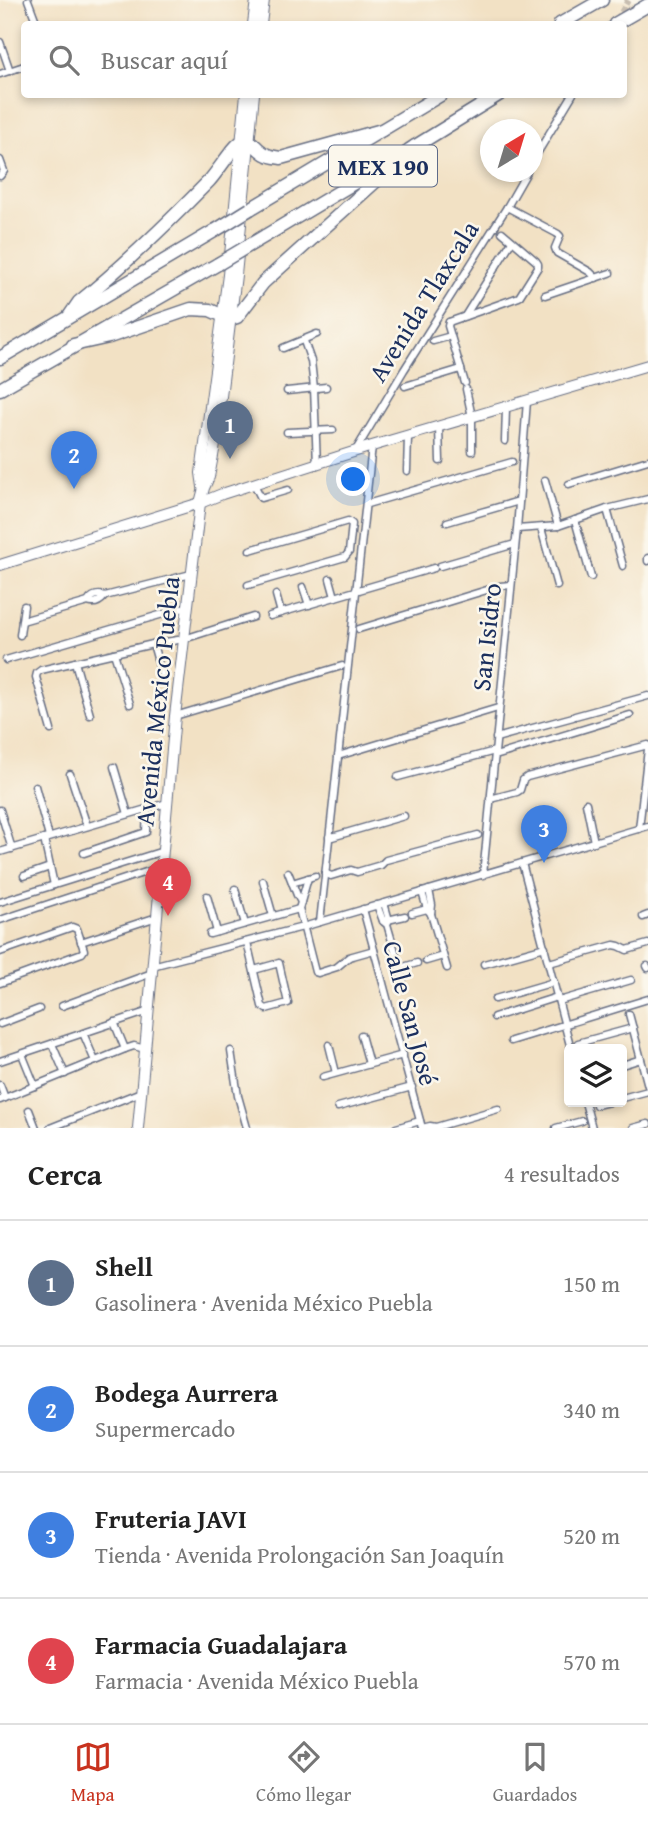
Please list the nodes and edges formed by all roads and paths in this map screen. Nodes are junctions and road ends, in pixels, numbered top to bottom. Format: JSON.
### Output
{"nodes":[{"id":1,"x":28,"y":0,"type":"edge"},
{"id":2,"x":256,"y":0,"type":"edge"},
{"id":3,"x":264,"y":0,"type":"edge"},
{"id":4,"x":602,"y":0,"type":"edge"},
{"id":5,"x":648,"y":5,"type":"edge"},
{"id":6,"x":36,"y":21,"type":"edge"},
{"id":7,"x":253,"y":21,"type":"edge"},
{"id":8,"x":261,"y":21,"type":"edge"},
{"id":9,"x":565,"y":21,"type":"edge"},
{"id":10,"x":620,"y":21,"type":"edge"},
{"id":11,"x":0,"y":42,"type":"edge"},
{"id":12,"x":21,"y":67,"type":"edge"},
{"id":13,"x":10,"y":71,"type":"junction"},
{"id":14,"x":0,"y":74,"type":"edge"},
{"id":15,"x":246,"y":98,"type":"edge"},
{"id":16,"x":253,"y":98,"type":"edge"},
{"id":17,"x":435,"y":98,"type":"edge"},
{"id":18,"x":493,"y":98,"type":"edge"},
{"id":19,"x":571,"y":98,"type":"edge"},
{"id":20,"x":382,"y":130,"type":"junction"},
{"id":21,"x":245,"y":141,"type":"junction"},
{"id":22,"x":543,"y":145,"type":"edge"},
{"id":23,"x":415,"y":146,"type":"junction"},
{"id":24,"x":0,"y":160,"type":"edge"},
{"id":25,"x":0,"y":176,"type":"edge"},
{"id":26,"x":521,"y":182,"type":"edge"},
{"id":27,"x":507,"y":207,"type":"junction"},
{"id":28,"x":502,"y":232,"type":"dead end"},
{"id":29,"x":512,"y":241,"type":"junction"},
{"id":30,"x":610,"y":273,"type":"dead end"},
{"id":31,"x":596,"y":278,"type":"junction"},
{"id":32,"x":544,"y":295,"type":"dead end"},
{"id":33,"x":70,"y":315,"type":"junction"},
{"id":34,"x":465,"y":316,"type":"junction"},
{"id":35,"x":226,"y":317,"type":"junction"},
{"id":36,"x":438,"y":317,"type":"junction"},
{"id":37,"x":449,"y":322,"type":"junction"},
{"id":38,"x":317,"y":334,"type":"dead end"},
{"id":39,"x":451,"y":335,"type":"junction"},
{"id":40,"x":303,"y":341,"type":"junction"},
{"id":41,"x":433,"y":341,"type":"dead end"},
{"id":42,"x":73,"y":345,"type":"junction"},
{"id":43,"x":283,"y":348,"type":"dead end"},
{"id":44,"x":0,"y":358,"type":"edge"},
{"id":45,"x":648,"y":365,"type":"edge"},
{"id":46,"x":461,"y":369,"type":"junction"},
{"id":47,"x":405,"y":386,"type":"dead end"},
{"id":48,"x":326,"y":387,"type":"dead end"},
{"id":49,"x":0,"y":388,"type":"edge"},
{"id":50,"x":314,"y":388,"type":"junction"},
{"id":51,"x":287,"y":391,"type":"dead end"},
{"id":52,"x":527,"y":401,"type":"junction"},
{"id":53,"x":506,"y":408,"type":"junction"},
{"id":54,"x":472,"y":417,"type":"junction"},
{"id":55,"x":439,"y":427,"type":"junction"},
{"id":56,"x":333,"y":430,"type":"dead end"},
{"id":57,"x":287,"y":432,"type":"dead end"},
{"id":58,"x":316,"y":432,"type":"junction"},
{"id":59,"x":408,"y":437,"type":"junction"},
{"id":60,"x":505,"y":440,"type":"dead end"},
{"id":61,"x":372,"y":446,"type":"junction"},
{"id":62,"x":472,"y":451,"type":"dead end"},
{"id":63,"x":355,"y":452,"type":"junction"},
{"id":64,"x":648,"y":460,"type":"edge"},
{"id":65,"x":440,"y":461,"type":"dead end"},
{"id":66,"x":512,"y":461,"type":"dead end"},
{"id":67,"x":317,"y":465,"type":"junction"},
{"id":68,"x":407,"y":471,"type":"dead end"},
{"id":69,"x":545,"y":481,"type":"dead end"},
{"id":70,"x":254,"y":484,"type":"junction"},
{"id":71,"x":569,"y":484,"type":"dead end"},
{"id":72,"x":288,"y":491,"type":"dead end"},
{"id":73,"x":648,"y":499,"type":"edge"},
{"id":74,"x":519,"y":501,"type":"junction"},
{"id":75,"x":200,"y":503,"type":"junction"},
{"id":76,"x":367,"y":504,"type":"junction"},
{"id":77,"x":607,"y":509,"type":"junction"},
{"id":78,"x":575,"y":520,"type":"junction"},
{"id":79,"x":447,"y":523,"type":"dead end"},
{"id":80,"x":558,"y":526,"type":"junction"},
{"id":81,"x":517,"y":528,"type":"junction"},
{"id":82,"x":541,"y":528,"type":"junction"},
{"id":83,"x":351,"y":536,"type":"junction"},
{"id":84,"x":362,"y":537,"type":"junction"},
{"id":85,"x":515,"y":544,"type":"junction"},
{"id":86,"x":250,"y":550,"type":"dead end"},
{"id":87,"x":0,"y":565,"type":"edge"},
{"id":88,"x":623,"y":566,"type":"dead end"},
{"id":89,"x":191,"y":574,"type":"junction"},
{"id":90,"x":591,"y":577,"type":"dead end"},
{"id":91,"x":330,"y":579,"type":"dead end"},
{"id":92,"x":248,"y":585,"type":"dead end"},
{"id":93,"x":511,"y":585,"type":"junction"},
{"id":94,"x":557,"y":586,"type":"dead end"},
{"id":95,"x":303,"y":587,"type":"dead end"},
{"id":96,"x":357,"y":590,"type":"junction"},
{"id":97,"x":276,"y":595,"type":"dead end"},
{"id":98,"x":335,"y":597,"type":"junction"},
{"id":99,"x":309,"y":605,"type":"junction"},
{"id":100,"x":24,"y":606,"type":"dead end"},
{"id":101,"x":187,"y":607,"type":"junction"},
{"id":102,"x":281,"y":613,"type":"junction"},
{"id":103,"x":270,"y":616,"type":"dead end"},
{"id":104,"x":253,"y":617,"type":"dead end"},
{"id":105,"x":22,"y":621,"type":"junction"},
{"id":106,"x":359,"y":629,"type":"dead end"},
{"id":107,"x":20,"y":635,"type":"dead end"},
{"id":108,"x":184,"y":639,"type":"junction"},
{"id":109,"x":153,"y":644,"type":"junction"},
{"id":110,"x":114,"y":653,"type":"junction"},
{"id":111,"x":6,"y":660,"type":"dead end"},
{"id":112,"x":75,"y":662,"type":"junction"},
{"id":113,"x":342,"y":666,"type":"dead end"},
{"id":114,"x":162,"y":677,"type":"dead end"},
{"id":115,"x":648,"y":696,"type":"edge"},
{"id":116,"x":130,"y":704,"type":"dead end"},
{"id":117,"x":498,"y":708,"type":"junction"},
{"id":118,"x":90,"y":715,"type":"dead end"},
{"id":119,"x":175,"y":716,"type":"junction"},
{"id":120,"x":631,"y":716,"type":"dead end"},
{"id":121,"x":51,"y":730,"type":"dead end"},
{"id":122,"x":496,"y":738,"type":"junction"},
{"id":123,"x":648,"y":747,"type":"edge"},
{"id":124,"x":495,"y":753,"type":"junction"},
{"id":125,"x":338,"y":756,"type":"junction"},
{"id":126,"x":114,"y":767,"type":"dead end"},
{"id":127,"x":70,"y":774,"type":"dead end"},
{"id":128,"x":398,"y":777,"type":"dead end"},
{"id":129,"x":35,"y":786,"type":"dead end"},
{"id":130,"x":490,"y":799,"type":"junction"},
{"id":131,"x":167,"y":803,"type":"junction"},
{"id":132,"x":586,"y":803,"type":"dead end"},
{"id":133,"x":147,"y":808,"type":"junction"},
{"id":134,"x":0,"y":810,"type":"edge"},
{"id":135,"x":128,"y":814,"type":"junction"},
{"id":136,"x":404,"y":816,"type":"dead end"},
{"id":137,"x":87,"y":826,"type":"junction"},
{"id":138,"x":648,"y":827,"type":"edge"},
{"id":139,"x":639,"y":829,"type":"junction"},
{"id":140,"x":478,"y":835,"type":"dead end"},
{"id":141,"x":330,"y":837,"type":"junction"},
{"id":142,"x":47,"y":838,"type":"junction"},
{"id":143,"x":594,"y":842,"type":"junction"},
{"id":144,"x":12,"y":849,"type":"junction"},
{"id":145,"x":163,"y":851,"type":"junction"},
{"id":146,"x":0,"y":852,"type":"edge"},
{"id":147,"x":83,"y":853,"type":"dead end"},
{"id":148,"x":522,"y":863,"type":"junction"},
{"id":149,"x":50,"y":867,"type":"junction"},
{"id":150,"x":161,"y":867,"type":"junction"},
{"id":151,"x":288,"y":872,"type":"dead end"},
{"id":152,"x":325,"y":873,"type":"junction"},
{"id":153,"x":483,"y":875,"type":"junction"},
{"id":154,"x":24,"y":876,"type":"dead end"},
{"id":155,"x":263,"y":881,"type":"dead end"},
{"id":156,"x":292,"y":883,"type":"junction"},
{"id":157,"x":54,"y":885,"type":"junction"},
{"id":158,"x":235,"y":889,"type":"dead end"},
{"id":159,"x":426,"y":891,"type":"junction"},
{"id":160,"x":208,"y":896,"type":"dead end"},
{"id":161,"x":0,"y":902,"type":"edge"},
{"id":162,"x":381,"y":904,"type":"junction"},
{"id":163,"x":300,"y":905,"type":"junction"},
{"id":164,"x":363,"y":909,"type":"junction"},
{"id":165,"x":430,"y":910,"type":"junction"},
{"id":166,"x":273,"y":916,"type":"junction"},
{"id":167,"x":157,"y":917,"type":"junction"},
{"id":168,"x":0,"y":920,"type":"edge"},
{"id":169,"x":320,"y":922,"type":"junction"},
{"id":170,"x":386,"y":922,"type":"junction"},
{"id":171,"x":245,"y":924,"type":"junction"},
{"id":172,"x":303,"y":927,"type":"junction"},
{"id":173,"x":81,"y":942,"type":"junction"},
{"id":174,"x":247,"y":942,"type":"junction"},
{"id":175,"x":648,"y":944,"type":"edge"},
{"id":176,"x":545,"y":947,"type":"junction"},
{"id":177,"x":374,"y":950,"type":"junction"},
{"id":178,"x":0,"y":953,"type":"edge"},
{"id":179,"x":443,"y":956,"type":"junction"},
{"id":180,"x":426,"y":961,"type":"dead end"},
{"id":181,"x":549,"y":962,"type":"junction"},
{"id":182,"x":417,"y":963,"type":"dead end"},
{"id":183,"x":484,"y":964,"type":"dead end"},
{"id":184,"x":400,"y":968,"type":"junction"},
{"id":185,"x":447,"y":968,"type":"dead end"},
{"id":186,"x":152,"y":969,"type":"junction"},
{"id":187,"x":254,"y":970,"type":"junction"},
{"id":188,"x":402,"y":979,"type":"dead end"},
{"id":189,"x":631,"y":980,"type":"dead end"},
{"id":190,"x":554,"y":982,"type":"junction"},
{"id":191,"x":0,"y":983,"type":"edge"},
{"id":192,"x":495,"y":999,"type":"dead end"},
{"id":193,"x":558,"y":999,"type":"junction"},
{"id":194,"x":648,"y":999,"type":"edge"},
{"id":195,"x":62,"y":1006,"type":"dead end"},
{"id":196,"x":39,"y":1009,"type":"dead end"},
{"id":197,"x":149,"y":1011,"type":"junction"},
{"id":198,"x":629,"y":1014,"type":"dead end"},
{"id":199,"x":494,"y":1017,"type":"dead end"},
{"id":200,"x":114,"y":1022,"type":"junction"},
{"id":201,"x":0,"y":1024,"type":"edge"},
{"id":202,"x":564,"y":1024,"type":"junction"},
{"id":203,"x":633,"y":1028,"type":"junction"},
{"id":204,"x":83,"y":1033,"type":"junction"},
{"id":205,"x":361,"y":1035,"type":"dead end"},
{"id":206,"x":511,"y":1041,"type":"dead end"},
{"id":207,"x":578,"y":1043,"type":"dead end"},
{"id":208,"x":52,"y":1044,"type":"junction"},
{"id":209,"x":570,"y":1044,"type":"edge"},
{"id":210,"x":329,"y":1045,"type":"dead end"},
{"id":211,"x":125,"y":1049,"type":"junction"},
{"id":212,"x":145,"y":1049,"type":"junction"},
{"id":213,"x":231,"y":1051,"type":"dead end"},
{"id":214,"x":22,"y":1054,"type":"junction"},
{"id":215,"x":403,"y":1055,"type":"junction"},
{"id":216,"x":641,"y":1059,"type":"junction"},
{"id":217,"x":0,"y":1061,"type":"edge"},
{"id":218,"x":95,"y":1061,"type":"junction"},
{"id":219,"x":627,"y":1063,"type":"edge"},
{"id":220,"x":369,"y":1064,"type":"junction"},
{"id":221,"x":65,"y":1073,"type":"junction"},
{"id":222,"x":336,"y":1073,"type":"junction"},
{"id":223,"x":323,"y":1077,"type":"dead end"},
{"id":224,"x":0,"y":1085,"type":"edge"},
{"id":225,"x":35,"y":1086,"type":"junction"},
{"id":226,"x":412,"y":1087,"type":"junction"},
{"id":227,"x":648,"y":1089,"type":"edge"},
{"id":228,"x":141,"y":1092,"type":"junction"},
{"id":229,"x":627,"y":1096,"type":"edge"},
{"id":230,"x":3,"y":1099,"type":"edge"},
{"id":231,"x":338,"y":1107,"type":"dead end"},
{"id":232,"x":586,"y":1107,"type":"edge"},
{"id":233,"x":498,"y":1109,"type":"dead end"},
{"id":234,"x":29,"y":1110,"type":"dead end"},
{"id":235,"x":582,"y":1121,"type":"dead end"},
{"id":236,"x":648,"y":1124,"type":"edge"},
{"id":237,"x":422,"y":1125,"type":"edge"},
{"id":238,"x":571,"y":1126,"type":"edge"},
{"id":239,"x":36,"y":1128,"type":"edge"},
{"id":240,"x":50,"y":1128,"type":"edge"},
{"id":241,"x":138,"y":1128,"type":"edge"},
{"id":242,"x":247,"y":1128,"type":"edge"},
{"id":243,"x":396,"y":1128,"type":"edge"},
{"id":244,"x":435,"y":1128,"type":"edge"},
{"id":245,"x":556,"y":1128,"type":"edge"},
{"id":246,"x":592,"y":1128,"type":"edge"},
{"id":247,"x":634,"y":1128,"type":"edge"}],
"edges":[{"from":1,"to":6,"type":"street"},
{"from":2,"to":7,"type":"main road"},
{"from":3,"to":8,"type":"main road"},
{"from":4,"to":9,"type":"highway"},
{"from":5,"to":10,"type":"highway"},
{"from":11,"to":13,"type":"street"},
{"from":12,"to":13,"type":"street"},
{"from":13,"to":14,"type":"street"},
{"from":15,"to":21,"type":"main road","name":"Avenida México Puebla"},
{"from":16,"to":21,"type":"main road","name":"Avenida México Puebla"},
{"from":17,"to":20,"type":"highway","number":"MEX 190"},
{"from":18,"to":23,"type":"highway","number":"MEX 190"},
{"from":19,"to":22,"type":"street"},
{"from":20,"to":21,"type":"highway"},
{"from":20,"to":33,"type":"highway","number":"MEX 190","bridge":true},
{"from":21,"to":33,"type":"highway"},
{"from":21,"to":35,"type":"main road","name":"Avenida México Puebla"},
{"from":23,"to":35,"type":"highway"},
{"from":23,"to":42,"type":"highway","number":"MEX 190","bridge":true},
{"from":24,"to":25,"type":"street"},
{"from":26,"to":27,"type":"street","name":"Avenida Tlaxcala"},
{"from":27,"to":31,"type":"street"},
{"from":27,"to":36,"type":"street","name":"Avenida Tlaxcala"},
{"from":28,"to":29,"type":"street"},
{"from":29,"to":34,"type":"street"},
{"from":29,"to":34,"type":"street"},
{"from":30,"to":31,"type":"street"},
{"from":31,"to":32,"type":"street"},
{"from":33,"to":44,"type":"highway"},
{"from":34,"to":37,"type":"street"},
{"from":35,"to":42,"type":"highway"},
{"from":35,"to":75,"type":"main road","name":"Avenida México Puebla"},
{"from":36,"to":37,"type":"street"},
{"from":36,"to":63,"type":"street","name":"Avenida Tlaxcala"},
{"from":37,"to":39,"type":"street"},
{"from":38,"to":40,"type":"street"},
{"from":39,"to":41,"type":"street"},
{"from":39,"to":46,"type":"street"},
{"from":40,"to":43,"type":"street"},
{"from":40,"to":50,"type":"street"},
{"from":42,"to":49,"type":"highway"},
{"from":45,"to":52,"type":"main road"},
{"from":46,"to":47,"type":"street"},
{"from":46,"to":54,"type":"street"},
{"from":48,"to":50,"type":"street"},
{"from":50,"to":51,"type":"street"},
{"from":50,"to":58,"type":"street"},
{"from":52,"to":53,"type":"main road"},
{"from":52,"to":74,"type":"street","name":"San Isidro"},
{"from":53,"to":54,"type":"main road"},
{"from":53,"to":60,"type":"street"},
{"from":54,"to":55,"type":"main road"},
{"from":54,"to":62,"type":"street"},
{"from":55,"to":59,"type":"main road"},
{"from":55,"to":65,"type":"street"},
{"from":56,"to":58,"type":"street"},
{"from":57,"to":58,"type":"street"},
{"from":58,"to":67,"type":"street"},
{"from":59,"to":61,"type":"main road"},
{"from":59,"to":68,"type":"street"},
{"from":61,"to":63,"type":"main road"},
{"from":61,"to":76,"type":"street"},
{"from":63,"to":67,"type":"main road"},
{"from":64,"to":71,"type":"street"},
{"from":66,"to":76,"type":"street"},
{"from":67,"to":70,"type":"main road"},
{"from":69,"to":80,"type":"street"},
{"from":70,"to":72,"type":"street"},
{"from":70,"to":75,"type":"main road"},
{"from":73,"to":77,"type":"street"},
{"from":74,"to":79,"type":"street"},
{"from":74,"to":81,"type":"street","name":"San Isidro"},
{"from":75,"to":87,"type":"main road"},
{"from":75,"to":89,"type":"main road","name":"Avenida México Puebla"},
{"from":76,"to":84,"type":"street"},
{"from":77,"to":78,"type":"street"},
{"from":77,"to":88,"type":"street"},
{"from":78,"to":80,"type":"street"},
{"from":78,"to":90,"type":"street"},
{"from":80,"to":82,"type":"street"},
{"from":81,"to":82,"type":"street"},
{"from":81,"to":85,"type":"street","name":"San Isidro"},
{"from":82,"to":94,"type":"street"},
{"from":83,"to":84,"type":"street"},
{"from":83,"to":86,"type":"street"},
{"from":83,"to":92,"type":"street"},
{"from":84,"to":96,"type":"street"},
{"from":85,"to":93,"type":"street","name":"San Isidro"},
{"from":85,"to":96,"type":"street"},
{"from":89,"to":101,"type":"main road","name":"Avenida México Puebla"},
{"from":89,"to":105,"type":"street"},
{"from":91,"to":98,"type":"street"},
{"from":93,"to":106,"type":"street"},
{"from":93,"to":117,"type":"street","name":"San Isidro"},
{"from":95,"to":99,"type":"street"},
{"from":96,"to":98,"type":"street"},
{"from":96,"to":125,"type":"street"},
{"from":97,"to":102,"type":"street"},
{"from":98,"to":99,"type":"street"},
{"from":99,"to":102,"type":"street"},
{"from":100,"to":105,"type":"street"},
{"from":101,"to":108,"type":"main road","name":"Avenida México Puebla"},
{"from":101,"to":111,"type":"street"},
{"from":102,"to":103,"type":"street"},
{"from":104,"to":108,"type":"street"},
{"from":105,"to":107,"type":"street"},
{"from":108,"to":109,"type":"street"},
{"from":108,"to":119,"type":"main road","name":"Avenida México Puebla"},
{"from":109,"to":110,"type":"street"},
{"from":109,"to":114,"type":"street"},
{"from":110,"to":112,"type":"street"},
{"from":110,"to":116,"type":"street"},
{"from":112,"to":118,"type":"street"},
{"from":112,"to":121,"type":"street"},
{"from":113,"to":119,"type":"street"},
{"from":115,"to":122,"type":"street"},
{"from":117,"to":122,"type":"street","name":"San Isidro"},
{"from":117,"to":125,"type":"street"},
{"from":119,"to":131,"type":"main road","name":"Avenida México Puebla"},
{"from":120,"to":124,"type":"street"},
{"from":122,"to":124,"type":"street","name":"San Isidro"},
{"from":123,"to":130,"type":"street"},
{"from":123,"to":139,"type":"street"},
{"from":124,"to":128,"type":"street"},
{"from":124,"to":130,"type":"street","name":"San Isidro"},
{"from":125,"to":141,"type":"street"},
{"from":126,"to":135,"type":"street"},
{"from":127,"to":137,"type":"street"},
{"from":129,"to":142,"type":"street"},
{"from":130,"to":153,"type":"street","name":"San Isidro"},
{"from":131,"to":133,"type":"street"},
{"from":131,"to":145,"type":"main road","name":"Avenida México Puebla"},
{"from":132,"to":143,"type":"street"},
{"from":133,"to":135,"type":"street"},
{"from":133,"to":147,"type":"street"},
{"from":134,"to":144,"type":"street"},
{"from":135,"to":137,"type":"street"},
{"from":136,"to":141,"type":"street"},
{"from":137,"to":142,"type":"street"},
{"from":138,"to":139,"type":"street"},
{"from":139,"to":143,"type":"street"},
{"from":140,"to":152,"type":"street"},
{"from":141,"to":152,"type":"street"},
{"from":142,"to":144,"type":"street"},
{"from":142,"to":149,"type":"street"},
{"from":143,"to":148,"type":"street"},
{"from":144,"to":146,"type":"street"},
{"from":145,"to":150,"type":"main road","name":"Avenida México Puebla"},
{"from":145,"to":157,"type":"street"},
{"from":148,"to":153,"type":"street"},
{"from":148,"to":176,"type":"street"},
{"from":149,"to":154,"type":"street"},
{"from":149,"to":157,"type":"street"},
{"from":150,"to":167,"type":"main road","name":"Avenida México Puebla"},
{"from":150,"to":168,"type":"street"},
{"from":151,"to":156,"type":"street"},
{"from":152,"to":169,"type":"street"},
{"from":153,"to":159,"type":"street"},
{"from":155,"to":166,"type":"street"},
{"from":156,"to":163,"type":"street"},
{"from":156,"to":163,"type":"street"},
{"from":157,"to":161,"type":"street"},
{"from":158,"to":171,"type":"street"},
{"from":159,"to":162,"type":"street"},
{"from":159,"to":165,"type":"street"},
{"from":160,"to":171,"type":"street"},
{"from":162,"to":164,"type":"street"},
{"from":162,"to":170,"type":"street"},
{"from":163,"to":166,"type":"street"},
{"from":163,"to":172,"type":"street"},
{"from":164,"to":169,"type":"street"},
{"from":164,"to":177,"type":"street","name":"Calle San José"},
{"from":165,"to":170,"type":"street"},
{"from":165,"to":179,"type":"street"},
{"from":166,"to":171,"type":"street"},
{"from":167,"to":173,"type":"street"},
{"from":167,"to":186,"type":"main road","name":"Avenida México Puebla"},
{"from":169,"to":172,"type":"street"},
{"from":170,"to":184,"type":"street"},
{"from":172,"to":174,"type":"street"},
{"from":172,"to":177,"type":"street"},
{"from":173,"to":178,"type":"street"},
{"from":173,"to":191,"type":"street"},
{"from":174,"to":186,"type":"street"},
{"from":174,"to":187,"type":"street"},
{"from":175,"to":181,"type":"street"},
{"from":176,"to":181,"type":"street"},
{"from":176,"to":183,"type":"street"},
{"from":177,"to":215,"type":"street","name":"Calle San José"},
{"from":179,"to":180,"type":"street"},
{"from":179,"to":185,"type":"street"},
{"from":181,"to":190,"type":"street"},
{"from":182,"to":184,"type":"street"},
{"from":184,"to":188,"type":"street"},
{"from":186,"to":195,"type":"street"},
{"from":186,"to":197,"type":"main road","name":"Avenida México Puebla"},
{"from":187,"to":187,"type":"street"},
{"from":189,"to":193,"type":"street"},
{"from":190,"to":192,"type":"street"},
{"from":190,"to":193,"type":"street"},
{"from":193,"to":199,"type":"street"},
{"from":193,"to":202,"type":"street"},
{"from":194,"to":202,"type":"street"},
{"from":196,"to":201,"type":"street"},
{"from":197,"to":200,"type":"street"},
{"from":197,"to":212,"type":"main road","name":"Avenida México Puebla"},
{"from":198,"to":203,"type":"street"},
{"from":200,"to":204,"type":"street"},
{"from":200,"to":211,"type":"street"},
{"from":202,"to":206,"type":"street"},
{"from":202,"to":209,"type":"street"},
{"from":203,"to":207,"type":"street"},
{"from":203,"to":216,"type":"street"},
{"from":204,"to":208,"type":"street"},
{"from":204,"to":218,"type":"street"},
{"from":205,"to":220,"type":"street"},
{"from":208,"to":214,"type":"street"},
{"from":208,"to":221,"type":"street"},
{"from":210,"to":222,"type":"street"},
{"from":211,"to":212,"type":"street"},
{"from":211,"to":218,"type":"street"},
{"from":212,"to":228,"type":"main road","name":"Avenida México Puebla"},
{"from":213,"to":242,"type":"street"},
{"from":214,"to":217,"type":"street"},
{"from":214,"to":225,"type":"street"},
{"from":215,"to":220,"type":"street"},
{"from":215,"to":226,"type":"street","name":"Calle San José"},
{"from":216,"to":219,"type":"street"},
{"from":216,"to":227,"type":"street"},
{"from":218,"to":221,"type":"street"},
{"from":220,"to":222,"type":"street"},
{"from":221,"to":225,"type":"street"},
{"from":222,"to":223,"type":"street"},
{"from":224,"to":230,"type":"street"},
{"from":225,"to":230,"type":"street"},
{"from":226,"to":231,"type":"street"},
{"from":226,"to":237,"type":"street","name":"Calle San José"},
{"from":227,"to":229,"type":"street"},
{"from":228,"to":240,"type":"street"},
{"from":228,"to":241,"type":"main road","name":"Avenida México Puebla"},
{"from":232,"to":246,"type":"street"},
{"from":233,"to":244,"type":"street"},
{"from":234,"to":239,"type":"street"},
{"from":235,"to":238,"type":"street"},
{"from":236,"to":247,"type":"street"},
{"from":237,"to":243,"type":"street"},
{"from":237,"to":244,"type":"street"},
{"from":238,"to":245,"type":"street"}]}
